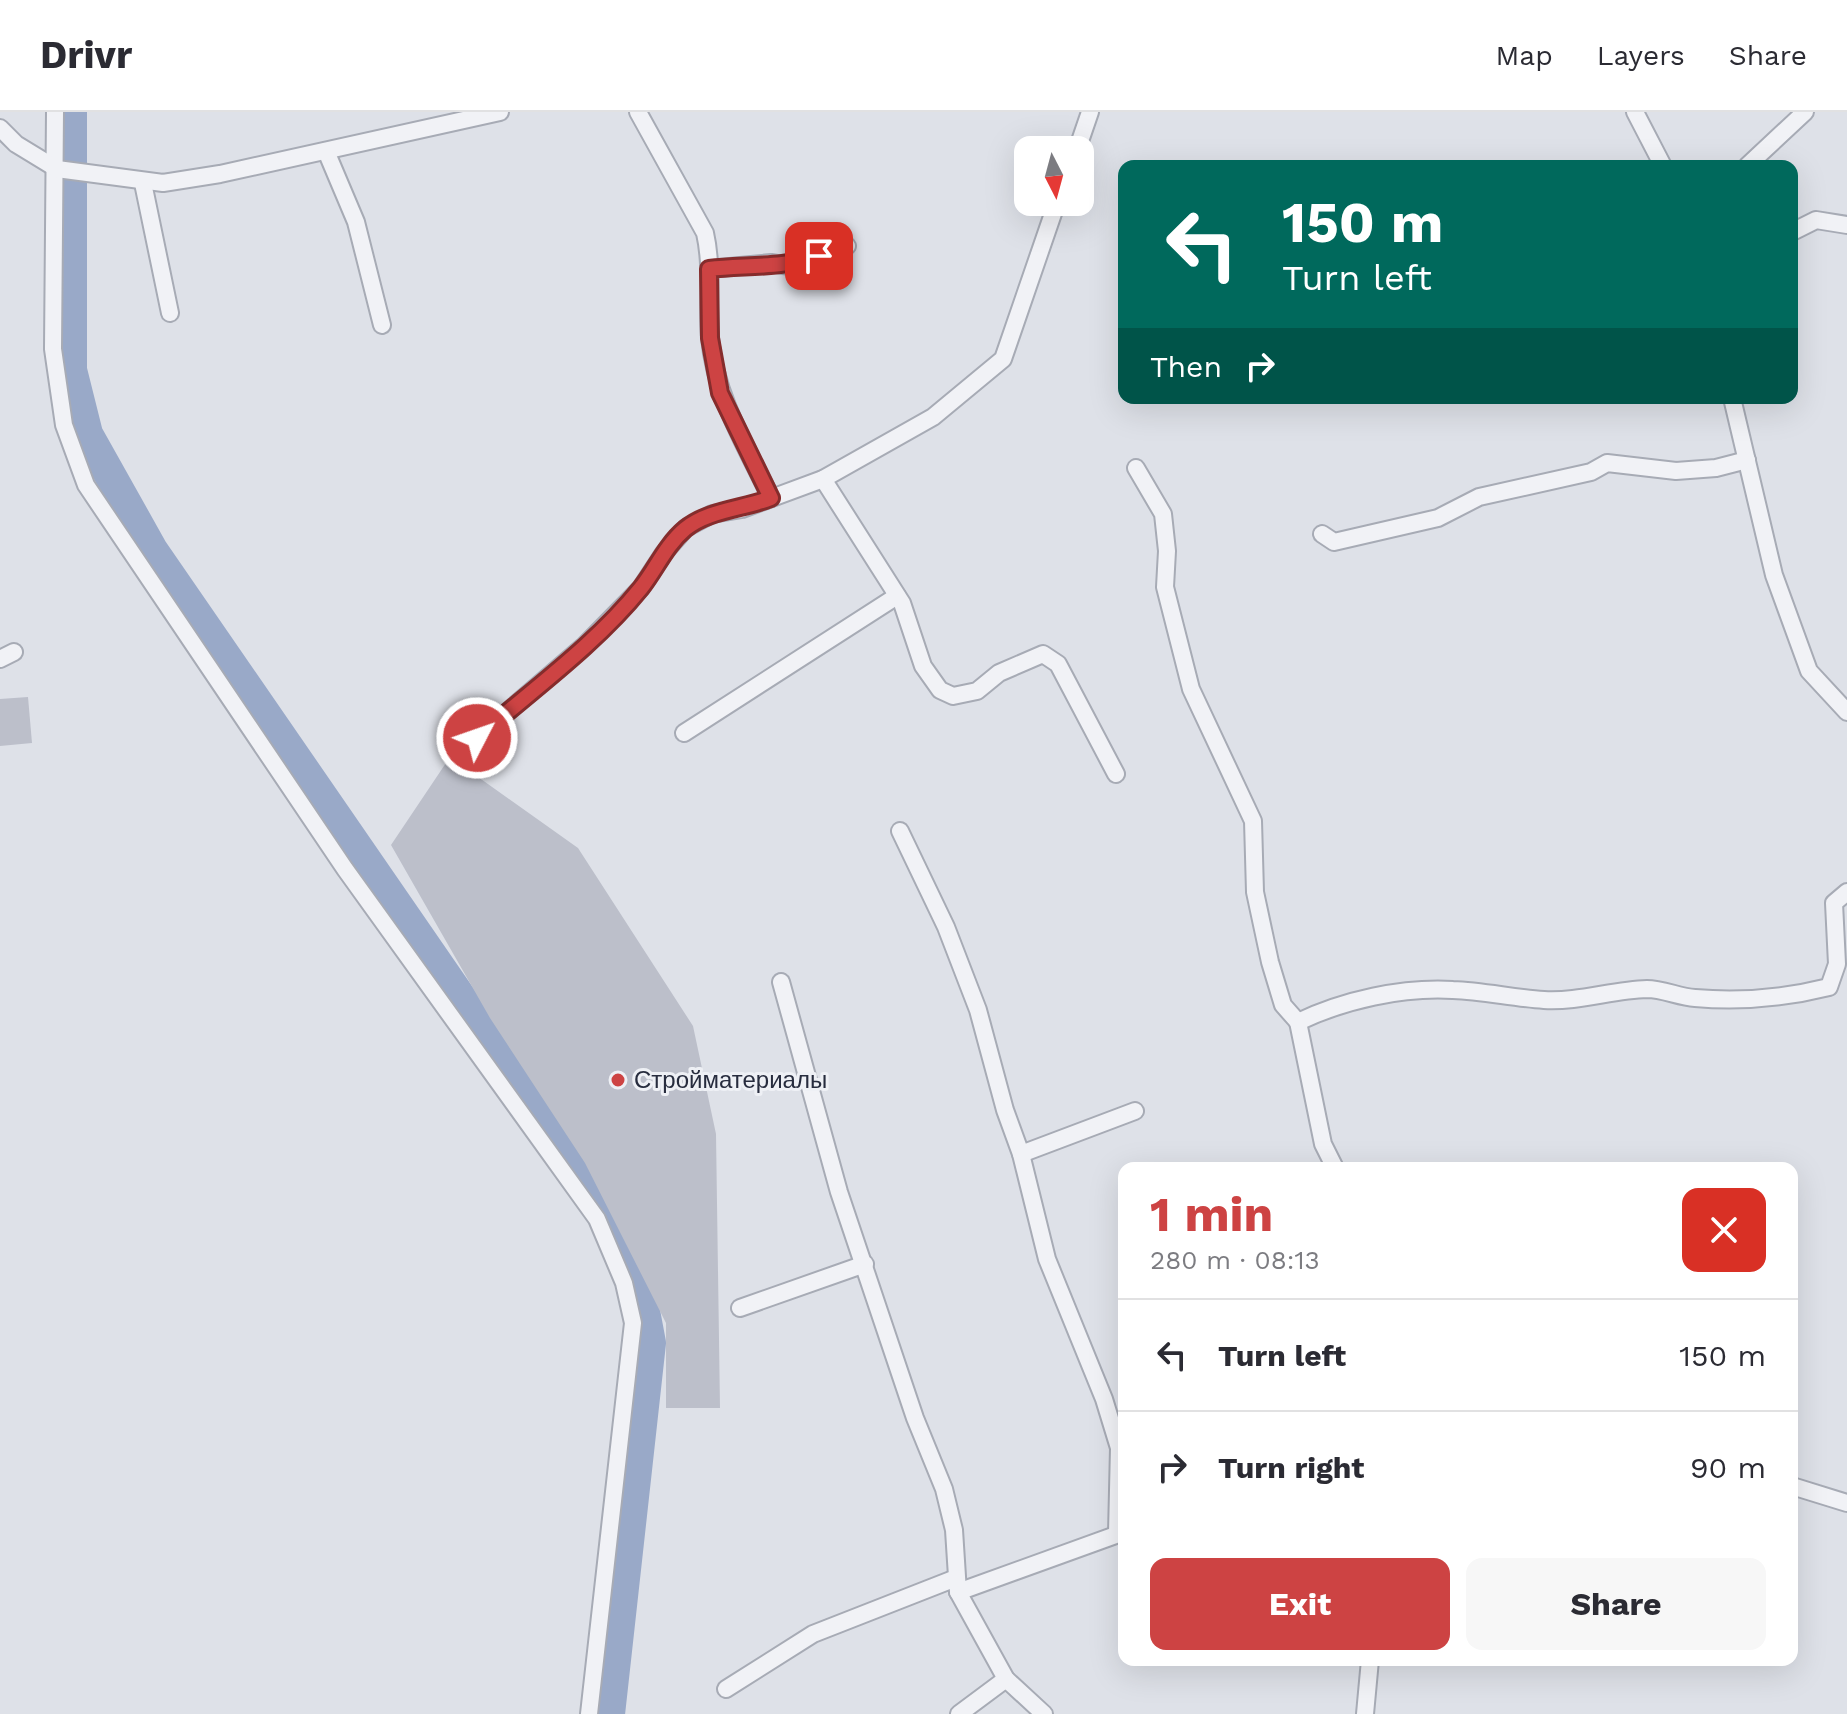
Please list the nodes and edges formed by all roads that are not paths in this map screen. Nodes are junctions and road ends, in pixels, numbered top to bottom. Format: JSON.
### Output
{"nodes":[{"id":1,"x":55,"y":112,"type":"edge"},
{"id":2,"x":500,"y":112,"type":"edge"},
{"id":3,"x":638,"y":112,"type":"edge"},
{"id":4,"x":1090,"y":112,"type":"edge"},
{"id":5,"x":1635,"y":112,"type":"edge"},
{"id":6,"x":1805,"y":112,"type":"edge"},
{"id":7,"x":0,"y":128,"type":"edge"},
{"id":8,"x":1082,"y":136,"type":"edge"},
{"id":9,"x":326,"y":151,"type":"junction"},
{"id":10,"x":1660,"y":160,"type":"edge"},
{"id":11,"x":1753,"y":160,"type":"edge"},
{"id":12,"x":57,"y":169,"type":"junction"},
{"id":13,"x":143,"y":183,"type":"junction"},
{"id":14,"x":1052,"y":216,"type":"edge"},
{"id":15,"x":1847,"y":225,"type":"edge"},
{"id":16,"x":1798,"y":229,"type":"edge"},
{"id":17,"x":847,"y":246,"type":"dead end"},
{"id":18,"x":709,"y":269,"type":"junction"},
{"id":19,"x":170,"y":313,"type":"dead end"},
{"id":20,"x":382,"y":325,"type":"dead end"},
{"id":21,"x":1733,"y":404,"type":"edge"},
{"id":22,"x":1747,"y":460,"type":"junction"},
{"id":23,"x":1136,"y":468,"type":"dead end"},
{"id":24,"x":823,"y":479,"type":"junction"},
{"id":25,"x":771,"y":498,"type":"junction"},
{"id":26,"x":1322,"y":534,"type":"dead end"},
{"id":27,"x":897,"y":596,"type":"junction"},
{"id":28,"x":1847,"y":712,"type":"edge"},
{"id":29,"x":684,"y":733,"type":"dead end"},
{"id":30,"x":477,"y":738,"type":"dead end"},
{"id":31,"x":1116,"y":774,"type":"dead end"},
{"id":32,"x":900,"y":831,"type":"dead end"},
{"id":33,"x":1847,"y":892,"type":"edge"},
{"id":34,"x":781,"y":982,"type":"dead end"},
{"id":35,"x":1298,"y":1022,"type":"junction"},
{"id":36,"x":1135,"y":1111,"type":"dead end"},
{"id":37,"x":1021,"y":1154,"type":"junction"},
{"id":38,"x":1332,"y":1162,"type":"edge"},
{"id":39,"x":865,"y":1264,"type":"junction"},
{"id":40,"x":740,"y":1308,"type":"dead end"},
{"id":41,"x":1118,"y":1445,"type":"edge"},
{"id":42,"x":1798,"y":1488,"type":"edge"},
{"id":43,"x":1847,"y":1503,"type":"edge"},
{"id":44,"x":1118,"y":1534,"type":"edge"},
{"id":45,"x":957,"y":1585,"type":"junction"},
{"id":46,"x":1369,"y":1666,"type":"edge"},
{"id":47,"x":1006,"y":1679,"type":"junction"},
{"id":48,"x":726,"y":1689,"type":"dead end"},
{"id":49,"x":589,"y":1714,"type":"edge"},
{"id":50,"x":959,"y":1714,"type":"edge"},
{"id":51,"x":1044,"y":1714,"type":"edge"},
{"id":52,"x":1365,"y":1714,"type":"edge"}],
"edges":[{"from":1,"to":12,"type":"street"},
{"from":2,"to":9,"type":"street"},
{"from":3,"to":18,"type":"street"},
{"from":4,"to":8,"type":"street"},
{"from":5,"to":10,"type":"street"},
{"from":6,"to":11,"type":"street"},
{"from":7,"to":12,"type":"street"},
{"from":9,"to":13,"type":"street"},
{"from":9,"to":20,"type":"street"},
{"from":12,"to":13,"type":"street"},
{"from":12,"to":49,"type":"street"},
{"from":13,"to":19,"type":"street"},
{"from":14,"to":24,"type":"street"},
{"from":15,"to":16,"type":"street"},
{"from":17,"to":18,"type":"street"},
{"from":18,"to":25,"type":"street"},
{"from":21,"to":22,"type":"street"},
{"from":22,"to":26,"type":"street"},
{"from":22,"to":28,"type":"street"},
{"from":23,"to":35,"type":"street"},
{"from":24,"to":25,"type":"street"},
{"from":24,"to":27,"type":"street"},
{"from":25,"to":30,"type":"street"},
{"from":27,"to":29,"type":"street"},
{"from":27,"to":31,"type":"street"},
{"from":32,"to":37,"type":"street"},
{"from":33,"to":35,"type":"street"},
{"from":34,"to":39,"type":"street"},
{"from":35,"to":38,"type":"street"},
{"from":36,"to":37,"type":"street"},
{"from":37,"to":41,"type":"street"},
{"from":39,"to":40,"type":"street"},
{"from":39,"to":45,"type":"street"},
{"from":42,"to":43,"type":"street"},
{"from":44,"to":45,"type":"street"},
{"from":45,"to":47,"type":"street"},
{"from":45,"to":48,"type":"street"},
{"from":46,"to":52,"type":"street"},
{"from":47,"to":50,"type":"street"},
{"from":47,"to":51,"type":"street"}]}
